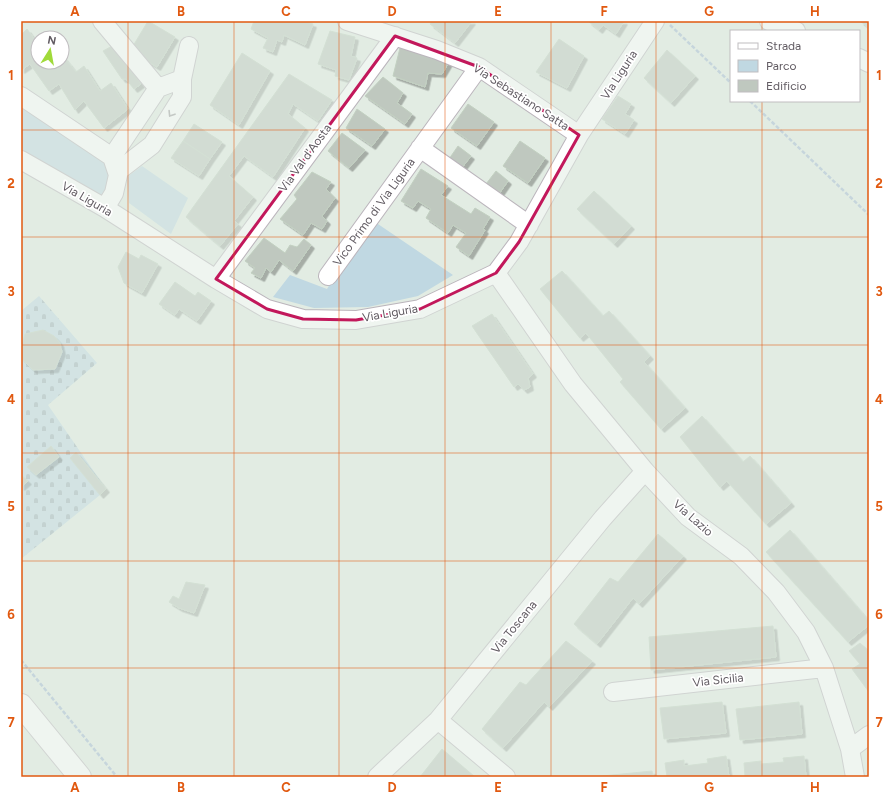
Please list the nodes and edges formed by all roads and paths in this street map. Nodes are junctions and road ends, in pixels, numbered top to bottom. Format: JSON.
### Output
{"nodes":[{"id":1,"x":102,"y":21,"type":"edge"},
{"id":2,"x":348,"y":21,"type":"edge"},
{"id":3,"x":655,"y":21,"type":"edge"},
{"id":4,"x":665,"y":21,"type":"edge"},
{"id":5,"x":769,"y":21,"type":"edge"},
{"id":6,"x":793,"y":30,"type":"edge"},
{"id":7,"x":395,"y":36,"type":"junction"},
{"id":8,"x":189,"y":46,"type":"dead end"},
{"id":9,"x":860,"y":58,"type":"edge"},
{"id":10,"x":869,"y":63,"type":"edge"},
{"id":11,"x":479,"y":67,"type":"junction"},
{"id":12,"x":182,"y":79,"type":"junction"},
{"id":13,"x":730,"y":82,"type":"edge"},
{"id":14,"x":158,"y":88,"type":"junction"},
{"id":15,"x":21,"y":96,"type":"edge"},
{"id":16,"x":751,"y":102,"type":"edge"},
{"id":17,"x":579,"y":135,"type":"junction"},
{"id":18,"x":420,"y":148,"type":"junction"},
{"id":19,"x":21,"y":160,"type":"edge"},
{"id":20,"x":115,"y":164,"type":"junction"},
{"id":21,"x":104,"y":208,"type":"junction"},
{"id":22,"x":869,"y":215,"type":"edge"},
{"id":23,"x":529,"y":225,"type":"junction"},
{"id":24,"x":496,"y":274,"type":"junction"},
{"id":25,"x":328,"y":276,"type":"dead end"},
{"id":26,"x":216,"y":280,"type":"junction"},
{"id":27,"x":644,"y":471,"type":"junction"},
{"id":28,"x":21,"y":660,"type":"edge"},
{"id":29,"x":824,"y":668,"type":"junction"},
{"id":30,"x":613,"y":692,"type":"dead end"},
{"id":31,"x":21,"y":705,"type":"edge"},
{"id":32,"x":438,"y":720,"type":"junction"},
{"id":33,"x":869,"y":735,"type":"edge"},
{"id":34,"x":850,"y":749,"type":"junction"},
{"id":35,"x":80,"y":777,"type":"edge"},
{"id":36,"x":117,"y":777,"type":"edge"},
{"id":37,"x":377,"y":777,"type":"edge"},
{"id":38,"x":506,"y":777,"type":"edge"},
{"id":39,"x":855,"y":777,"type":"edge"}],
"edges":[{"from":1,"to":14,"type":"street"},
{"from":2,"to":7,"type":"street","name":"Via Sebastiano Satta"},
{"from":3,"to":17,"type":"street","name":"Via Liguria"},
{"from":4,"to":13,"type":"path"},
{"from":5,"to":6,"type":"street"},
{"from":7,"to":11,"type":"street","name":"Via Sebastiano Satta"},
{"from":7,"to":26,"type":"street","name":"Via Val d'Aosta"},
{"from":8,"to":12,"type":"street"},
{"from":9,"to":10,"type":"street"},
{"from":11,"to":17,"type":"street","name":"Via Sebastiano Satta"},
{"from":11,"to":18,"type":"street","name":"Vico Primo di Via Liguria"},
{"from":12,"to":14,"type":"street"},
{"from":12,"to":20,"type":"street","one_way":true},
{"from":14,"to":20,"type":"street"},
{"from":15,"to":20,"type":"street"},
{"from":16,"to":22,"type":"path"},
{"from":17,"to":23,"type":"street","name":"Via Liguria"},
{"from":18,"to":23,"type":"street","name":"Vico Primo di Via Liguria"},
{"from":18,"to":25,"type":"street","name":"Vico Primo di Via Liguria"},
{"from":19,"to":21,"type":"street","name":"Via Liguria"},
{"from":20,"to":21,"type":"street"},
{"from":21,"to":26,"type":"street","name":"Via Liguria"},
{"from":23,"to":24,"type":"street","name":"Via Liguria"},
{"from":24,"to":26,"type":"street","name":"Via Liguria"},
{"from":24,"to":27,"type":"street","name":"Via Lazio"},
{"from":27,"to":29,"type":"street","name":"Via Lazio"},
{"from":27,"to":32,"type":"street","name":"Via Toscana"},
{"from":28,"to":36,"type":"path"},
{"from":29,"to":30,"type":"street","name":"Via Sicilia"},
{"from":29,"to":34,"type":"street","name":"Via Lazio"},
{"from":31,"to":35,"type":"main road"},
{"from":32,"to":37,"type":"street","name":"Via Toscana"},
{"from":32,"to":38,"type":"street"},
{"from":33,"to":34,"type":"street"},
{"from":34,"to":39,"type":"street","name":"Via Lazio"}]}
